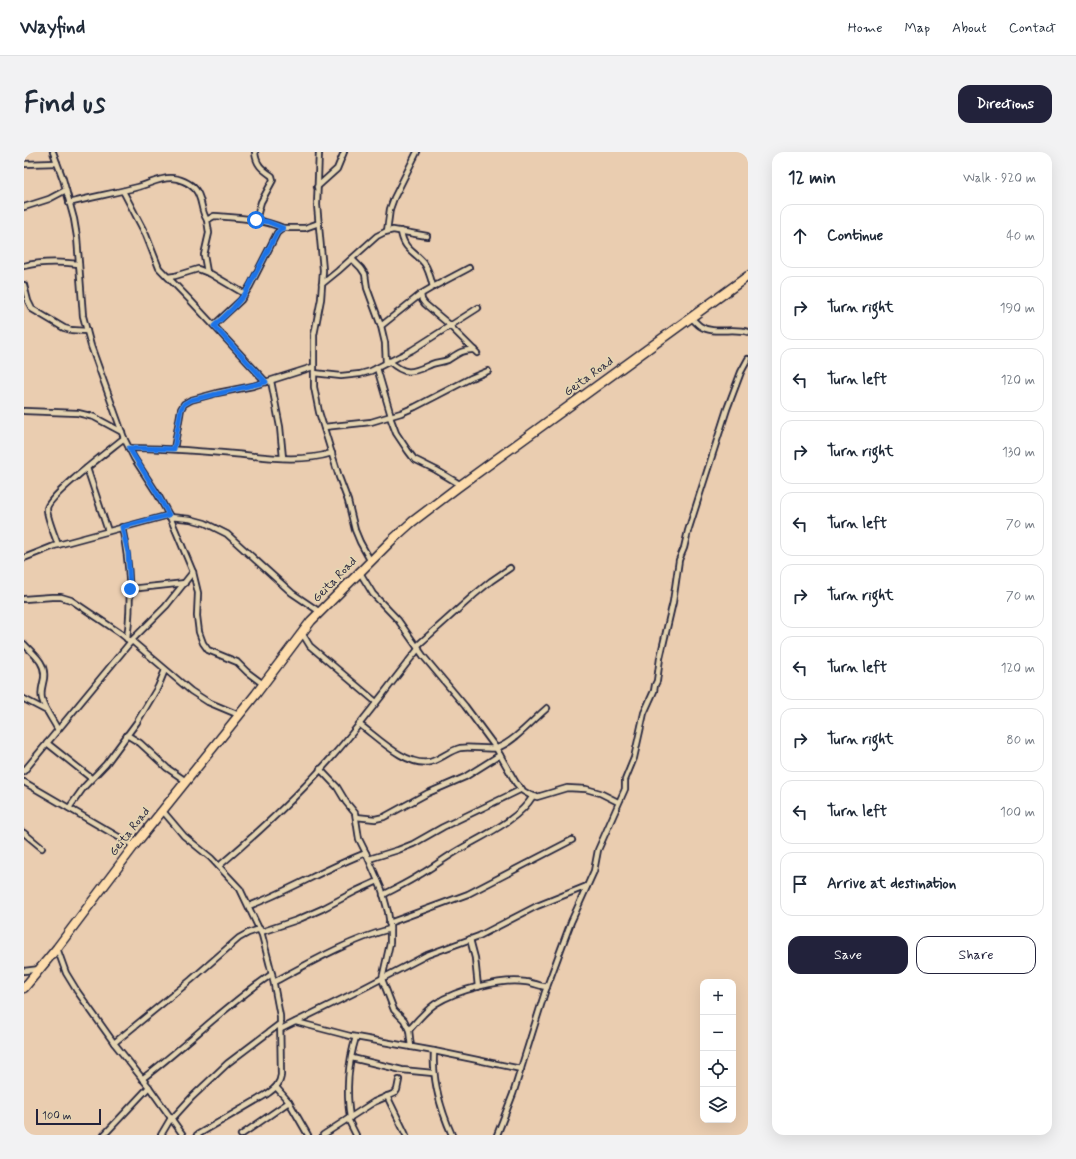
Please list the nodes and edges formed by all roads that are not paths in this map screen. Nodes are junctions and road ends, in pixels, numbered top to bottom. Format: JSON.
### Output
{"nodes":[{"id":1,"x":53,"y":152,"type":"edge"},
{"id":2,"x":255,"y":152,"type":"edge"},
{"id":3,"x":319,"y":152,"type":"edge"},
{"id":4,"x":344,"y":152,"type":"edge"},
{"id":5,"x":417,"y":152,"type":"edge"},
{"id":6,"x":57,"y":163,"type":"junction"},
{"id":7,"x":24,"y":164,"type":"edge"},
{"id":8,"x":317,"y":187,"type":"junction"},
{"id":9,"x":66,"y":190,"type":"junction"},
{"id":10,"x":123,"y":191,"type":"junction"},
{"id":11,"x":69,"y":202,"type":"junction"},
{"id":12,"x":24,"y":207,"type":"edge"},
{"id":13,"x":207,"y":220,"type":"junction"},
{"id":14,"x":256,"y":220,"type":"junction"},
{"id":15,"x":319,"y":223,"type":"junction"},
{"id":16,"x":283,"y":228,"type":"junction"},
{"id":17,"x":388,"y":231,"type":"junction"},
{"id":18,"x":401,"y":231,"type":"junction"},
{"id":19,"x":427,"y":236,"type":"dead end"},
{"id":20,"x":24,"y":259,"type":"edge"},
{"id":21,"x":352,"y":259,"type":"junction"},
{"id":22,"x":79,"y":264,"type":"junction"},
{"id":23,"x":25,"y":265,"type":"edge"},
{"id":24,"x":469,"y":268,"type":"dead end"},
{"id":25,"x":207,"y":272,"type":"junction"},
{"id":26,"x":748,"y":276,"type":"edge"},
{"id":27,"x":168,"y":277,"type":"junction"},
{"id":28,"x":322,"y":284,"type":"junction"},
{"id":29,"x":24,"y":285,"type":"edge"},
{"id":30,"x":433,"y":287,"type":"junction"},
{"id":31,"x":245,"y":294,"type":"junction"},
{"id":32,"x":421,"y":294,"type":"junction"},
{"id":33,"x":478,"y":308,"type":"dead end"},
{"id":34,"x":691,"y":318,"type":"junction"},
{"id":35,"x":214,"y":326,"type":"junction"},
{"id":36,"x":380,"y":326,"type":"junction"},
{"id":37,"x":451,"y":326,"type":"junction"},
{"id":38,"x":87,"y":331,"type":"junction"},
{"id":39,"x":748,"y":332,"type":"edge"},
{"id":40,"x":748,"y":359,"type":"edge"},
{"id":41,"x":388,"y":362,"type":"junction"},
{"id":42,"x":314,"y":367,"type":"junction"},
{"id":43,"x":377,"y":368,"type":"junction"},
{"id":44,"x":488,"y":371,"type":"dead end"},
{"id":45,"x":314,"y":372,"type":"junction"},
{"id":46,"x":271,"y":381,"type":"junction"},
{"id":47,"x":266,"y":382,"type":"junction"},
{"id":48,"x":24,"y":411,"type":"edge"},
{"id":49,"x":390,"y":417,"type":"junction"},
{"id":50,"x":324,"y":427,"type":"junction"},
{"id":51,"x":122,"y":432,"type":"junction"},
{"id":52,"x":124,"y":438,"type":"junction"},
{"id":53,"x":129,"y":448,"type":"junction"},
{"id":54,"x":174,"y":449,"type":"junction"},
{"id":55,"x":332,"y":453,"type":"junction"},
{"id":56,"x":283,"y":458,"type":"junction"},
{"id":57,"x":87,"y":468,"type":"junction"},
{"id":58,"x":461,"y":485,"type":"junction"},
{"id":59,"x":169,"y":516,"type":"junction"},
{"id":60,"x":122,"y":527,"type":"junction"},
{"id":61,"x":108,"y":531,"type":"junction"},
{"id":62,"x":58,"y":544,"type":"junction"},
{"id":63,"x":24,"y":558,"type":"edge"},
{"id":64,"x":370,"y":560,"type":"junction"},
{"id":65,"x":510,"y":568,"type":"dead end"},
{"id":66,"x":359,"y":571,"type":"junction"},
{"id":67,"x":193,"y":572,"type":"junction"},
{"id":68,"x":185,"y":583,"type":"junction"},
{"id":69,"x":130,"y":589,"type":"junction"},
{"id":70,"x":24,"y":599,"type":"edge"},
{"id":71,"x":320,"y":612,"type":"junction"},
{"id":72,"x":302,"y":633,"type":"junction"},
{"id":73,"x":130,"y":641,"type":"junction"},
{"id":74,"x":24,"y":644,"type":"edge"},
{"id":75,"x":418,"y":647,"type":"junction"},
{"id":76,"x":165,"y":670,"type":"junction"},
{"id":77,"x":263,"y":684,"type":"junction"},
{"id":78,"x":24,"y":699,"type":"edge"},
{"id":79,"x":376,"y":702,"type":"junction"},
{"id":80,"x":547,"y":708,"type":"dead end"},
{"id":81,"x":48,"y":712,"type":"junction"},
{"id":82,"x":239,"y":715,"type":"junction"},
{"id":83,"x":360,"y":724,"type":"junction"},
{"id":84,"x":58,"y":730,"type":"junction"},
{"id":85,"x":127,"y":735,"type":"junction"},
{"id":86,"x":47,"y":743,"type":"junction"},
{"id":87,"x":496,"y":748,"type":"junction"},
{"id":88,"x":500,"y":755,"type":"junction"},
{"id":89,"x":320,"y":769,"type":"junction"},
{"id":90,"x":24,"y":770,"type":"edge"},
{"id":91,"x":91,"y":778,"type":"junction"},
{"id":92,"x":186,"y":781,"type":"junction"},
{"id":93,"x":24,"y":782,"type":"edge"},
{"id":94,"x":522,"y":789,"type":"junction"},
{"id":95,"x":533,"y":796,"type":"junction"},
{"id":96,"x":618,"y":802,"type":"junction"},
{"id":97,"x":70,"y":808,"type":"junction"},
{"id":98,"x":162,"y":810,"type":"junction"},
{"id":99,"x":356,"y":817,"type":"junction"},
{"id":100,"x":24,"y":833,"type":"edge"},
{"id":101,"x":572,"y":840,"type":"dead end"},
{"id":102,"x":134,"y":846,"type":"junction"},
{"id":103,"x":42,"y":848,"type":"dead end"},
{"id":104,"x":366,"y":853,"type":"junction"},
{"id":105,"x":369,"y":859,"type":"junction"},
{"id":106,"x":219,"y":866,"type":"junction"},
{"id":107,"x":378,"y":881,"type":"junction"},
{"id":108,"x":587,"y":886,"type":"junction"},
{"id":109,"x":383,"y":895,"type":"junction"},
{"id":110,"x":249,"y":906,"type":"junction"},
{"id":111,"x":389,"y":923,"type":"junction"},
{"id":112,"x":390,"y":929,"type":"junction"},
{"id":113,"x":260,"y":931,"type":"junction"},
{"id":114,"x":470,"y":939,"type":"junction"},
{"id":115,"x":56,"y":948,"type":"junction"},
{"id":116,"x":40,"y":969,"type":"junction"},
{"id":117,"x":24,"y":971,"type":"edge"},
{"id":118,"x":272,"y":974,"type":"junction"},
{"id":119,"x":382,"y":979,"type":"junction"},
{"id":120,"x":274,"y":982,"type":"junction"},
{"id":121,"x":478,"y":987,"type":"junction"},
{"id":122,"x":24,"y":988,"type":"edge"},
{"id":123,"x":547,"y":988,"type":"junction"},
{"id":124,"x":296,"y":1022,"type":"junction"},
{"id":125,"x":281,"y":1026,"type":"junction"},
{"id":126,"x":409,"y":1030,"type":"junction"},
{"id":127,"x":356,"y":1037,"type":"junction"},
{"id":128,"x":114,"y":1043,"type":"junction"},
{"id":129,"x":411,"y":1047,"type":"junction"},
{"id":130,"x":434,"y":1051,"type":"junction"},
{"id":131,"x":352,"y":1058,"type":"junction"},
{"id":132,"x":521,"y":1069,"type":"junction"},
{"id":133,"x":433,"y":1073,"type":"junction"},
{"id":134,"x":142,"y":1079,"type":"junction"},
{"id":135,"x":399,"y":1080,"type":"dead end"},
{"id":136,"x":149,"y":1087,"type":"junction"},
{"id":137,"x":276,"y":1087,"type":"junction"},
{"id":138,"x":387,"y":1096,"type":"junction"},
{"id":139,"x":289,"y":1102,"type":"junction"},
{"id":140,"x":349,"y":1118,"type":"junction"},
{"id":141,"x":172,"y":1119,"type":"junction"},
{"id":142,"x":104,"y":1135,"type":"edge"},
{"id":143,"x":161,"y":1135,"type":"edge"},
{"id":144,"x":184,"y":1135,"type":"edge"},
{"id":145,"x":197,"y":1135,"type":"edge"},
{"id":146,"x":241,"y":1135,"type":"edge"},
{"id":147,"x":308,"y":1135,"type":"edge"},
{"id":148,"x":323,"y":1135,"type":"edge"},
{"id":149,"x":356,"y":1135,"type":"edge"},
{"id":150,"x":406,"y":1135,"type":"edge"},
{"id":151,"x":452,"y":1135,"type":"edge"},
{"id":152,"x":497,"y":1135,"type":"edge"}],
"edges":[{"from":1,"to":6,"type":"street"},
{"from":2,"to":14,"type":"street"},
{"from":3,"to":8,"type":"street"},
{"from":4,"to":8,"type":"street"},
{"from":5,"to":17,"type":"street"},
{"from":6,"to":7,"type":"street"},
{"from":6,"to":9,"type":"street"},
{"from":8,"to":15,"type":"street"},
{"from":9,"to":11,"type":"street"},
{"from":9,"to":12,"type":"street"},
{"from":10,"to":11,"type":"street"},
{"from":10,"to":13,"type":"street"},
{"from":10,"to":27,"type":"street"},
{"from":11,"to":22,"type":"street"},
{"from":13,"to":14,"type":"street"},
{"from":13,"to":25,"type":"street"},
{"from":14,"to":16,"type":"street"},
{"from":15,"to":16,"type":"street"},
{"from":15,"to":28,"type":"street"},
{"from":16,"to":31,"type":"street"},
{"from":17,"to":18,"type":"street"},
{"from":17,"to":21,"type":"street"},
{"from":18,"to":19,"type":"street"},
{"from":18,"to":30,"type":"street"},
{"from":20,"to":23,"type":"street"},
{"from":21,"to":28,"type":"street"},
{"from":21,"to":36,"type":"street"},
{"from":22,"to":23,"type":"street"},
{"from":22,"to":38,"type":"street"},
{"from":24,"to":30,"type":"street"},
{"from":25,"to":27,"type":"street"},
{"from":25,"to":31,"type":"street"},
{"from":26,"to":34,"type":"highway","name":"Geita Road"},
{"from":27,"to":35,"type":"street"},
{"from":28,"to":42,"type":"street"},
{"from":29,"to":38,"type":"street"},
{"from":30,"to":32,"type":"street"},
{"from":31,"to":35,"type":"street"},
{"from":32,"to":36,"type":"street"},
{"from":32,"to":37,"type":"street"},
{"from":33,"to":37,"type":"street"},
{"from":34,"to":39,"type":"street"},
{"from":34,"to":58,"type":"highway","name":"Geita Road"},
{"from":35,"to":47,"type":"street"},
{"from":36,"to":41,"type":"street"},
{"from":37,"to":41,"type":"street"},
{"from":37,"to":41,"type":"street"},
{"from":38,"to":51,"type":"street"},
{"from":40,"to":96,"type":"street"},
{"from":41,"to":43,"type":"street"},
{"from":42,"to":45,"type":"street"},
{"from":42,"to":46,"type":"street"},
{"from":43,"to":45,"type":"street"},
{"from":43,"to":49,"type":"street"},
{"from":44,"to":49,"type":"street"},
{"from":45,"to":50,"type":"street"},
{"from":46,"to":47,"type":"street"},
{"from":46,"to":56,"type":"street"},
{"from":47,"to":54,"type":"street"},
{"from":48,"to":51,"type":"street"},
{"from":49,"to":50,"type":"street"},
{"from":49,"to":58,"type":"street"},
{"from":50,"to":55,"type":"street"},
{"from":51,"to":52,"type":"street"},
{"from":52,"to":53,"type":"street"},
{"from":52,"to":57,"type":"street"},
{"from":53,"to":54,"type":"street"},
{"from":53,"to":59,"type":"street"},
{"from":54,"to":56,"type":"street"},
{"from":55,"to":56,"type":"street"},
{"from":55,"to":64,"type":"street"},
{"from":57,"to":61,"type":"street"},
{"from":57,"to":62,"type":"street"},
{"from":58,"to":64,"type":"highway","name":"Geita Road"},
{"from":59,"to":60,"type":"street"},
{"from":59,"to":67,"type":"street"},
{"from":59,"to":71,"type":"street"},
{"from":60,"to":61,"type":"street"},
{"from":60,"to":69,"type":"street"},
{"from":61,"to":62,"type":"street"},
{"from":62,"to":63,"type":"street"},
{"from":64,"to":66,"type":"highway","name":"Geita Road"},
{"from":65,"to":75,"type":"street"},
{"from":66,"to":71,"type":"highway","name":"Geita Road"},
{"from":66,"to":75,"type":"street"},
{"from":67,"to":68,"type":"street"},
{"from":67,"to":77,"type":"street"},
{"from":68,"to":69,"type":"street"},
{"from":68,"to":73,"type":"street"},
{"from":69,"to":73,"type":"street"},
{"from":70,"to":73,"type":"street"},
{"from":71,"to":72,"type":"highway","name":"Geita Road"},
{"from":72,"to":77,"type":"highway","name":"Geita Road"},
{"from":72,"to":79,"type":"street"},
{"from":73,"to":76,"type":"street"},
{"from":73,"to":84,"type":"street"},
{"from":74,"to":81,"type":"street"},
{"from":75,"to":79,"type":"street"},
{"from":75,"to":87,"type":"street"},
{"from":76,"to":82,"type":"street"},
{"from":76,"to":85,"type":"street"},
{"from":77,"to":82,"type":"highway","name":"Geita Road"},
{"from":78,"to":81,"type":"street"},
{"from":79,"to":83,"type":"street"},
{"from":80,"to":87,"type":"street"},
{"from":81,"to":84,"type":"street"},
{"from":82,"to":92,"type":"highway","name":"Geita Road"},
{"from":83,"to":87,"type":"street"},
{"from":83,"to":89,"type":"street"},
{"from":84,"to":86,"type":"street"},
{"from":85,"to":91,"type":"street"},
{"from":85,"to":92,"type":"street"},
{"from":86,"to":90,"type":"street"},
{"from":86,"to":91,"type":"street"},
{"from":87,"to":88,"type":"street"},
{"from":88,"to":94,"type":"street"},
{"from":88,"to":99,"type":"street"},
{"from":89,"to":99,"type":"street"},
{"from":89,"to":106,"type":"street"},
{"from":91,"to":97,"type":"street"},
{"from":92,"to":98,"type":"highway","name":"Geita Road"},
{"from":93,"to":97,"type":"street"},
{"from":94,"to":95,"type":"street"},
{"from":94,"to":105,"type":"street"},
{"from":95,"to":96,"type":"street"},
{"from":95,"to":109,"type":"street"},
{"from":96,"to":108,"type":"street"},
{"from":97,"to":102,"type":"street"},
{"from":98,"to":102,"type":"highway","name":"Geita Road"},
{"from":98,"to":106,"type":"street"},
{"from":99,"to":104,"type":"street"},
{"from":100,"to":103,"type":"street"},
{"from":101,"to":111,"type":"street"},
{"from":102,"to":115,"type":"highway","name":"Geita Road"},
{"from":104,"to":105,"type":"street"},
{"from":104,"to":110,"type":"street"},
{"from":105,"to":107,"type":"street"},
{"from":106,"to":110,"type":"street"},
{"from":107,"to":109,"type":"street"},
{"from":107,"to":113,"type":"street"},
{"from":108,"to":114,"type":"street"},
{"from":108,"to":123,"type":"street"},
{"from":109,"to":111,"type":"street"},
{"from":110,"to":113,"type":"street"},
{"from":111,"to":112,"type":"street"},
{"from":112,"to":119,"type":"street"},
{"from":112,"to":120,"type":"street"},
{"from":113,"to":118,"type":"street"},
{"from":113,"to":128,"type":"street"},
{"from":114,"to":119,"type":"street"},
{"from":114,"to":121,"type":"street"},
{"from":115,"to":116,"type":"highway","name":"Geita Road"},
{"from":115,"to":128,"type":"street"},
{"from":116,"to":117,"type":"street"},
{"from":116,"to":122,"type":"highway","name":"Geita Road"},
{"from":118,"to":120,"type":"street"},
{"from":118,"to":134,"type":"street"},
{"from":119,"to":124,"type":"street"},
{"from":119,"to":126,"type":"street"},
{"from":120,"to":125,"type":"street"},
{"from":121,"to":123,"type":"street"},
{"from":121,"to":126,"type":"street"},
{"from":123,"to":132,"type":"street"},
{"from":124,"to":125,"type":"street"},
{"from":124,"to":127,"type":"street"},
{"from":125,"to":137,"type":"street"},
{"from":125,"to":141,"type":"street"},
{"from":126,"to":129,"type":"street"},
{"from":127,"to":129,"type":"street"},
{"from":127,"to":131,"type":"street"},
{"from":128,"to":134,"type":"street"},
{"from":129,"to":130,"type":"street"},
{"from":130,"to":132,"type":"street"},
{"from":130,"to":133,"type":"street"},
{"from":131,"to":133,"type":"street"},
{"from":131,"to":140,"type":"street"},
{"from":132,"to":152,"type":"street"},
{"from":133,"to":151,"type":"street"},
{"from":134,"to":136,"type":"street"},
{"from":135,"to":138,"type":"street"},
{"from":136,"to":141,"type":"street"},
{"from":136,"to":142,"type":"street"},
{"from":137,"to":139,"type":"street"},
{"from":137,"to":145,"type":"street"},
{"from":138,"to":140,"type":"street"},
{"from":138,"to":150,"type":"street"},
{"from":139,"to":146,"type":"street"},
{"from":139,"to":147,"type":"street"},
{"from":140,"to":148,"type":"street"},
{"from":140,"to":149,"type":"street"},
{"from":141,"to":143,"type":"street"},
{"from":141,"to":144,"type":"street"}]}
